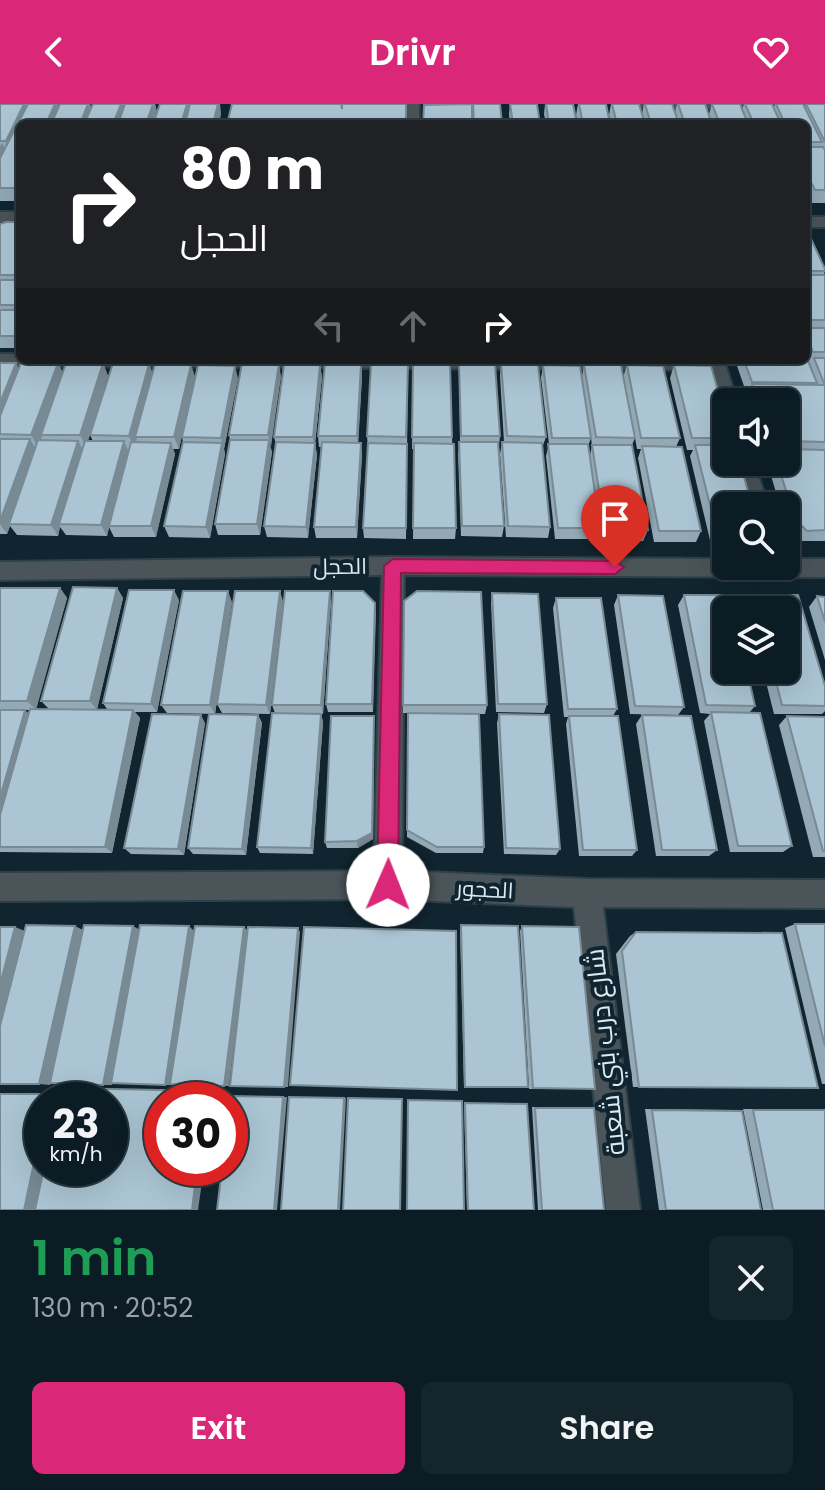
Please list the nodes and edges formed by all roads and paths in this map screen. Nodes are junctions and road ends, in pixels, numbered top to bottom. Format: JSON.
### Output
{"nodes":[{"id":1,"x":643,"y":104,"type":"edge"},
{"id":2,"x":825,"y":105,"type":"edge"},
{"id":3,"x":717,"y":364,"type":"edge"},
{"id":4,"x":723,"y":388,"type":"edge"},
{"id":5,"x":393,"y":566,"type":"junction"},
{"id":6,"x":712,"y":567,"type":"edge"},
{"id":7,"x":800,"y":568,"type":"edge"},
{"id":8,"x":825,"y":568,"type":"edge"},
{"id":9,"x":0,"y":571,"type":"edge"},
{"id":10,"x":388,"y":885,"type":"junction"},
{"id":11,"x":0,"y":887,"type":"edge"},
{"id":12,"x":587,"y":893,"type":"junction"},
{"id":13,"x":825,"y":894,"type":"edge"},
{"id":14,"x":623,"y":1210,"type":"edge"}],
"edges":[{"from":1,"to":2,"type":"street"},
{"from":3,"to":4,"type":"street"},
{"from":5,"to":6,"type":"street","name":"الحجل"},
{"from":5,"to":9,"type":"street","name":"الحجل"},
{"from":5,"to":10,"type":"street"},
{"from":7,"to":8,"type":"street","name":"الحجل"},
{"from":10,"to":11,"type":"street","name":"الحجور"},
{"from":10,"to":12,"type":"street","name":"الحجور"},
{"from":12,"to":13,"type":"street","name":"الحجور"},
{"from":12,"to":14,"type":"street","name":"شارع درب بني شعبة"}]}
